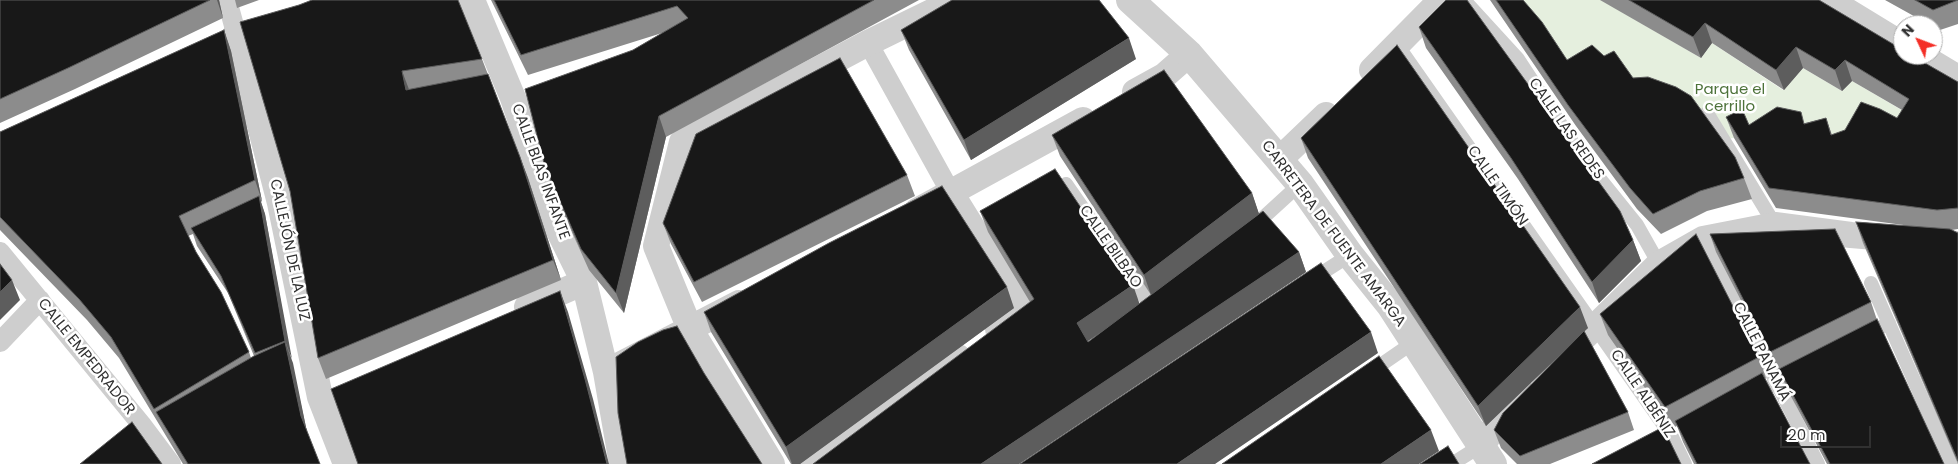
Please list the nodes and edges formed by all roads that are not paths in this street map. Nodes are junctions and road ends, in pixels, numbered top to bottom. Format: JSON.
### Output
{"nodes":[{"id":1,"x":227,"y":0,"type":"edge"},
{"id":2,"x":472,"y":0,"type":"edge"},
{"id":3,"x":956,"y":0,"type":"edge"},
{"id":4,"x":1130,"y":0,"type":"edge"},
{"id":5,"x":1441,"y":0,"type":"edge"},
{"id":6,"x":1464,"y":0,"type":"edge"},
{"id":7,"x":1829,"y":0,"type":"edge"},
{"id":8,"x":263,"y":24,"type":"edge"},
{"id":9,"x":227,"y":37,"type":"junction"},
{"id":10,"x":1893,"y":38,"type":"edge"},
{"id":11,"x":868,"y":43,"type":"junction"},
{"id":12,"x":1398,"y":46,"type":"junction"},
{"id":13,"x":1189,"y":54,"type":"junction"},
{"id":14,"x":1937,"y":65,"type":"edge"},
{"id":15,"x":1958,"y":78,"type":"edge"},
{"id":16,"x":1707,"y":113,"type":"dead end"},
{"id":17,"x":1280,"y":159,"type":"junction"},
{"id":18,"x":1066,"y":184,"type":"edge"},
{"id":19,"x":1300,"y":184,"type":"junction"},
{"id":20,"x":951,"y":193,"type":"junction"},
{"id":21,"x":899,"y":220,"type":"edge"},
{"id":22,"x":1775,"y":225,"type":"junction"},
{"id":23,"x":1245,"y":235,"type":"edge"},
{"id":24,"x":1703,"y":239,"type":"junction"},
{"id":25,"x":1958,"y":244,"type":"edge"},
{"id":26,"x":0,"y":252,"type":"edge"},
{"id":27,"x":1350,"y":255,"type":"junction"},
{"id":28,"x":1659,"y":264,"type":"junction"},
{"id":29,"x":584,"y":282,"type":"junction"},
{"id":30,"x":1871,"y":283,"type":"edge"},
{"id":31,"x":1300,"y":288,"type":"edge"},
{"id":32,"x":759,"y":293,"type":"edge"},
{"id":33,"x":40,"y":300,"type":"junction"},
{"id":34,"x":1153,"y":309,"type":"edge"},
{"id":35,"x":502,"y":317,"type":"edge"},
{"id":36,"x":1889,"y":323,"type":"junction"},
{"id":37,"x":1596,"y":327,"type":"junction"},
{"id":38,"x":690,"y":329,"type":"junction"},
{"id":39,"x":0,"y":342,"type":"edge"},
{"id":40,"x":1414,"y":342,"type":"junction"},
{"id":41,"x":1855,"y":342,"type":"edge"},
{"id":42,"x":1811,"y":365,"type":"edge"},
{"id":43,"x":606,"y":372,"type":"junction"},
{"id":44,"x":1355,"y":382,"type":"edge"},
{"id":45,"x":1777,"y":383,"type":"junction"},
{"id":46,"x":1742,"y":401,"type":"edge"},
{"id":47,"x":141,"y":424,"type":"junction"},
{"id":48,"x":126,"y":437,"type":"edge"},
{"id":49,"x":1487,"y":454,"type":"edge"},
{"id":50,"x":171,"y":464,"type":"edge"},
{"id":51,"x":346,"y":464,"type":"edge"},
{"id":52,"x":622,"y":464,"type":"edge"},
{"id":53,"x":772,"y":464,"type":"edge"},
{"id":54,"x":805,"y":464,"type":"edge"},
{"id":55,"x":1452,"y":464,"type":"edge"},
{"id":56,"x":1686,"y":464,"type":"edge"},
{"id":57,"x":1818,"y":464,"type":"edge"},
{"id":58,"x":1951,"y":464,"type":"edge"}],
"edges":[{"from":1,"to":9,"type":"street"},
{"from":2,"to":29,"type":"street","name":"CALLE BLAS INFANTE"},
{"from":3,"to":11,"type":"street"},
{"from":4,"to":13,"type":"street","name":"CARRETERA DE FUENTE AMARGA"},
{"from":5,"to":12,"type":"street"},
{"from":6,"to":28,"type":"lane","name":"CALLE LAS REDES"},
{"from":7,"to":10,"type":"street"},
{"from":8,"to":9,"type":"street"},
{"from":9,"to":51,"type":"street","name":"CALLEJÓN DE LA LUZ"},
{"from":11,"to":20,"type":"street"},
{"from":11,"to":38,"type":"street"},
{"from":12,"to":17,"type":"street"},
{"from":12,"to":37,"type":"lane","name":"CALLE TIMÓN"},
{"from":13,"to":17,"type":"street","name":"CARRETERA DE FUENTE AMARGA"},
{"from":13,"to":20,"type":"street"},
{"from":14,"to":15,"type":"street"},
{"from":16,"to":22,"type":"lane"},
{"from":17,"to":19,"type":"street","name":"CARRETERA DE FUENTE AMARGA"},
{"from":18,"to":34,"type":"lane","name":"CALLE BILBAO"},
{"from":19,"to":23,"type":"lane"},
{"from":19,"to":27,"type":"street","name":"CARRETERA DE FUENTE AMARGA"},
{"from":20,"to":21,"type":"street"},
{"from":20,"to":54,"type":"street"},
{"from":22,"to":24,"type":"street"},
{"from":22,"to":25,"type":"street"},
{"from":24,"to":28,"type":"street"},
{"from":24,"to":45,"type":"lane","name":"CALLE PANAMÁ"},
{"from":26,"to":33,"type":"street","name":"CALLE EMPEDRADOR"},
{"from":27,"to":31,"type":"lane"},
{"from":27,"to":40,"type":"street","name":"CARRETERA DE FUENTE AMARGA"},
{"from":28,"to":37,"type":"street"},
{"from":29,"to":35,"type":"street"},
{"from":29,"to":43,"type":"street","name":"CALLE BLAS INFANTE"},
{"from":30,"to":36,"type":"lane"},
{"from":32,"to":38,"type":"street"},
{"from":33,"to":39,"type":"street"},
{"from":33,"to":47,"type":"street","name":"CALLE EMPEDRADOR"},
{"from":36,"to":41,"type":"lane"},
{"from":36,"to":58,"type":"lane"},
{"from":37,"to":49,"type":"street"},
{"from":37,"to":56,"type":"lane","name":"CALLE ALBÉNIZ"},
{"from":38,"to":43,"type":"street"},
{"from":38,"to":53,"type":"street"},
{"from":40,"to":44,"type":"lane"},
{"from":40,"to":49,"type":"street","name":"CARRETERA DE FUENTE AMARGA"},
{"from":42,"to":45,"type":"lane"},
{"from":43,"to":52,"type":"street","name":"CALLE BLAS INFANTE"},
{"from":45,"to":46,"type":"lane"},
{"from":45,"to":57,"type":"lane","name":"CALLE PANAMÁ"},
{"from":47,"to":48,"type":"street"},
{"from":47,"to":50,"type":"street","name":"CALLE EMPEDRADOR"},
{"from":49,"to":55,"type":"lane"}]}
